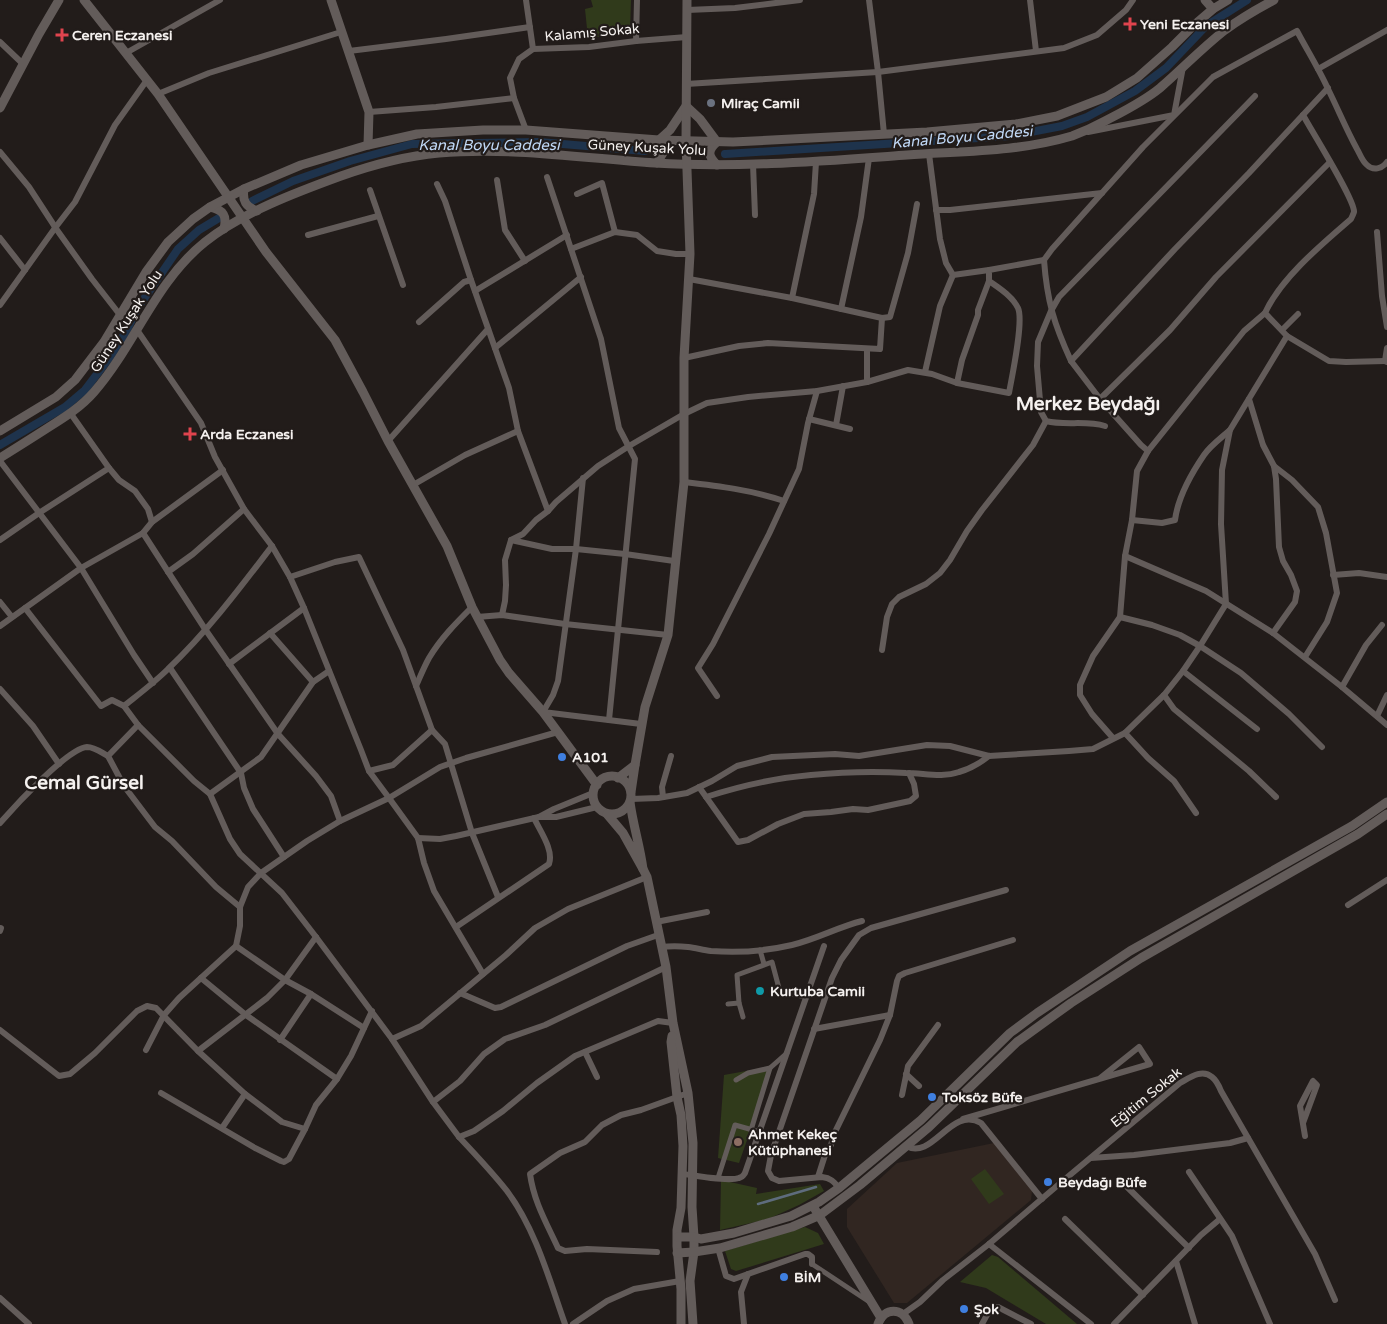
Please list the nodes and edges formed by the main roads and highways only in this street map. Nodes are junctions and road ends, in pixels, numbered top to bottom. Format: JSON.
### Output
{"nodes":[{"id":1,"x":59,"y":0,"type":"edge"},
{"id":2,"x":84,"y":0,"type":"edge"},
{"id":3,"x":331,"y":0,"type":"edge"},
{"id":4,"x":687,"y":0,"type":"edge"},
{"id":5,"x":1205,"y":0,"type":"edge"},
{"id":6,"x":1228,"y":0,"type":"edge"},
{"id":7,"x":1274,"y":0,"type":"edge"},
{"id":8,"x":1213,"y":9,"type":"junction"},
{"id":9,"x":686,"y":106,"type":"junction"},
{"id":10,"x":0,"y":108,"type":"edge"},
{"id":11,"x":659,"y":140,"type":"junction"},
{"id":12,"x":686,"y":142,"type":"junction"},
{"id":13,"x":717,"y":142,"type":"junction"},
{"id":14,"x":368,"y":145,"type":"junction"},
{"id":15,"x":657,"y":163,"type":"junction"},
{"id":16,"x":687,"y":165,"type":"junction"},
{"id":17,"x":717,"y":165,"type":"junction"},
{"id":18,"x":244,"y":190,"type":"junction"},
{"id":19,"x":229,"y":197,"type":"junction"},
{"id":20,"x":210,"y":207,"type":"junction"},
{"id":21,"x":257,"y":211,"type":"junction"},
{"id":22,"x":243,"y":218,"type":"junction"},
{"id":23,"x":224,"y":230,"type":"junction"},
{"id":24,"x":0,"y":431,"type":"edge"},
{"id":25,"x":0,"y":459,"type":"edge"},
{"id":26,"x":635,"y":765,"type":"junction"},
{"id":27,"x":618,"y":778,"type":"junction"},
{"id":28,"x":595,"y":789,"type":"junction"},
{"id":29,"x":630,"y":798,"type":"junction"},
{"id":30,"x":1387,"y":802,"type":"edge"},
{"id":31,"x":607,"y":814,"type":"junction"},
{"id":32,"x":1387,"y":814,"type":"edge"},
{"id":33,"x":645,"y":873,"type":"junction"},
{"id":34,"x":673,"y":1023,"type":"junction"},
{"id":35,"x":813,"y":1206,"type":"junction"},
{"id":36,"x":820,"y":1215,"type":"junction"},
{"id":37,"x":678,"y":1237,"type":"junction"},
{"id":38,"x":694,"y":1237,"type":"junction"},
{"id":39,"x":694,"y":1252,"type":"junction"},
{"id":40,"x":677,"y":1253,"type":"junction"},
{"id":41,"x":882,"y":1318,"type":"edge"},
{"id":42,"x":906,"y":1319,"type":"edge"},
{"id":43,"x":681,"y":1324,"type":"edge"},
{"id":44,"x":694,"y":1324,"type":"edge"}],
"edges":[{"from":1,"to":10,"type":"main road"},
{"from":2,"to":19,"type":"main road"},
{"from":3,"to":14,"type":"main road"},
{"from":4,"to":9,"type":"main road"},
{"from":5,"to":8,"type":"main road"},
{"from":6,"to":8,"type":"main road","name":"Güney Kuşak Yolu"},
{"from":7,"to":17,"type":"main road","name":"Güney Kuşak Yolu"},
{"from":8,"to":13,"type":"main road","name":"Güney Kuşak Yolu"},
{"from":9,"to":11,"type":"main road"},
{"from":9,"to":12,"type":"main road"},
{"from":9,"to":13,"type":"main road"},
{"from":11,"to":12,"type":"main road","name":"Güney Kuşak Yolu"},
{"from":11,"to":14,"type":"main road","name":"Güney Kuşak Yolu"},
{"from":11,"to":15,"type":"main road"},
{"from":12,"to":13,"type":"main road","name":"Güney Kuşak Yolu"},
{"from":12,"to":16,"type":"main road"},
{"from":13,"to":17,"type":"main road"},
{"from":14,"to":18,"type":"main road","name":"Güney Kuşak Yolu"},
{"from":15,"to":16,"type":"main road","name":"Güney Kuşak Yolu"},
{"from":15,"to":21,"type":"main road","name":"Güney Kuşak Yolu"},
{"from":16,"to":17,"type":"main road","name":"Güney Kuşak Yolu"},
{"from":16,"to":26,"type":"main road"},
{"from":18,"to":19,"type":"main road","name":"Güney Kuşak Yolu"},
{"from":18,"to":21,"type":"main road"},
{"from":19,"to":20,"type":"main road","name":"Güney Kuşak Yolu"},
{"from":19,"to":22,"type":"main road"},
{"from":20,"to":23,"type":"main road"},
{"from":20,"to":24,"type":"main road","name":"Güney Kuşak Yolu"},
{"from":21,"to":22,"type":"main road","name":"Güney Kuşak Yolu"},
{"from":22,"to":23,"type":"main road","name":"Güney Kuşak Yolu"},
{"from":22,"to":28,"type":"main road"},
{"from":23,"to":25,"type":"main road","name":"Güney Kuşak Yolu"},
{"from":26,"to":27,"type":"main road"},
{"from":26,"to":29,"type":"main road"},
{"from":27,"to":28,"type":"main road"},
{"from":27,"to":29,"type":"main road"},
{"from":28,"to":31,"type":"main road"},
{"from":29,"to":31,"type":"main road"},
{"from":29,"to":33,"type":"main road"},
{"from":30,"to":35,"type":"main road"},
{"from":31,"to":33,"type":"main road"},
{"from":32,"to":36,"type":"main road"},
{"from":33,"to":34,"type":"main road"},
{"from":34,"to":37,"type":"main road"},
{"from":34,"to":38,"type":"main road"},
{"from":35,"to":36,"type":"main road"},
{"from":35,"to":38,"type":"main road"},
{"from":36,"to":39,"type":"main road"},
{"from":36,"to":41,"type":"main road"},
{"from":37,"to":38,"type":"main road"},
{"from":37,"to":40,"type":"main road"},
{"from":38,"to":39,"type":"main road"},
{"from":39,"to":40,"type":"main road"},
{"from":39,"to":44,"type":"main road"},
{"from":40,"to":43,"type":"main road"},
{"from":41,"to":42,"type":"main road"}]}
